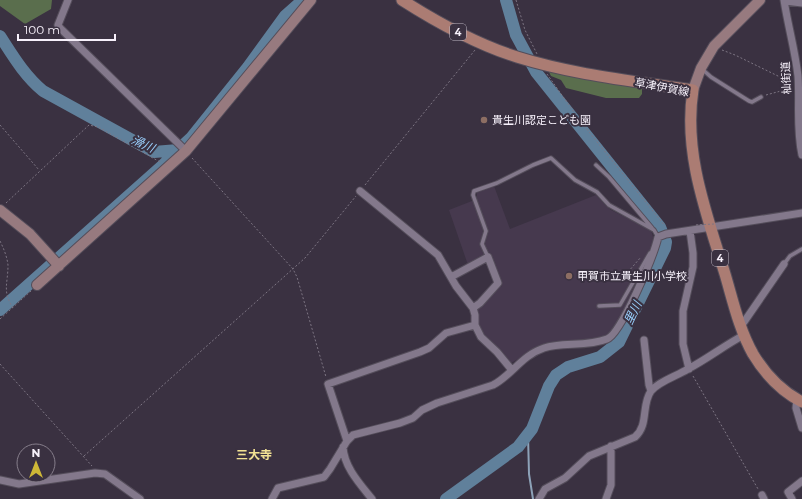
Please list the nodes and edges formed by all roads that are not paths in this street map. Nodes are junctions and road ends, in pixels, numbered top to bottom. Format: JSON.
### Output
{"nodes":[{"id":1,"x":68,"y":0,"type":"edge"},
{"id":2,"x":311,"y":0,"type":"edge"},
{"id":3,"x":402,"y":0,"type":"edge"},
{"id":4,"x":760,"y":0,"type":"edge"},
{"id":5,"x":785,"y":0,"type":"edge"},
{"id":6,"x":802,"y":3,"type":"edge"},
{"id":7,"x":701,"y":68,"type":"junction"},
{"id":8,"x":800,"y":84,"type":"edge"},
{"id":9,"x":693,"y":90,"type":"junction"},
{"id":10,"x":761,"y":97,"type":"road end"},
{"id":11,"x":185,"y":150,"type":"junction"},
{"id":12,"x":802,"y":155,"type":"edge"},
{"id":13,"x":596,"y":165,"type":"dead end"},
{"id":14,"x":360,"y":191,"type":"road end"},
{"id":15,"x":3,"y":207,"type":"edge"},
{"id":16,"x":802,"y":213,"type":"edge"},
{"id":17,"x":712,"y":226,"type":"junction"},
{"id":18,"x":654,"y":230,"type":"junction"},
{"id":19,"x":690,"y":231,"type":"junction"},
{"id":20,"x":663,"y":236,"type":"junction"},
{"id":21,"x":656,"y":246,"type":"junction"},
{"id":22,"x":802,"y":249,"type":"edge"},
{"id":23,"x":488,"y":258,"type":"junction"},
{"id":24,"x":784,"y":264,"type":"joint"},
{"id":25,"x":59,"y":266,"type":"junction"},
{"id":26,"x":450,"y":277,"type":"junction"},
{"id":27,"x":37,"y":285,"type":"road end"},
{"id":28,"x":599,"y":306,"type":"dead end"},
{"id":29,"x":473,"y":308,"type":"junction"},
{"id":30,"x":740,"y":324,"type":"junction"},
{"id":31,"x":475,"y":326,"type":"junction"},
{"id":32,"x":744,"y":335,"type":"junction"},
{"id":33,"x":644,"y":340,"type":"dead end"},
{"id":34,"x":511,"y":369,"type":"junction"},
{"id":35,"x":689,"y":369,"type":"junction"},
{"id":36,"x":651,"y":391,"type":"junction"},
{"id":37,"x":800,"y":401,"type":"edge"},
{"id":38,"x":802,"y":428,"type":"edge"},
{"id":39,"x":345,"y":444,"type":"junction"},
{"id":40,"x":611,"y":446,"type":"junction"},
{"id":41,"x":0,"y":480,"type":"edge"},
{"id":42,"x":802,"y":481,"type":"edge"},
{"id":43,"x":140,"y":499,"type":"edge"},
{"id":44,"x":272,"y":499,"type":"edge"},
{"id":45,"x":372,"y":499,"type":"edge"},
{"id":46,"x":539,"y":499,"type":"edge"},
{"id":47,"x":606,"y":499,"type":"edge"},
{"id":48,"x":792,"y":499,"type":"edge"}],
"edges":[{"from":1,"to":11,"type":"street"},
{"from":2,"to":11,"type":"street"},
{"from":3,"to":9,"type":"main road","name":"草津伊賀線","number":"4"},
{"from":4,"to":7,"type":"street"},
{"from":5,"to":6,"type":"street"},
{"from":5,"to":8,"type":"street","name":"杣街道"},
{"from":7,"to":9,"type":"street"},
{"from":7,"to":10,"type":"lane"},
{"from":8,"to":12,"type":"street","name":"杣街道"},
{"from":9,"to":17,"type":"main road","name":"草津伊賀線","number":"4"},
{"from":11,"to":25,"type":"street"},
{"from":13,"to":18,"type":"lane"},
{"from":14,"to":26,"type":"street"},
{"from":15,"to":25,"type":"street"},
{"from":16,"to":17,"type":"street"},
{"from":17,"to":19,"type":"street"},
{"from":17,"to":30,"type":"main road","name":"草津伊賀線","number":"4"},
{"from":18,"to":20,"type":"lane"},
{"from":18,"to":23,"type":"lane"},
{"from":19,"to":20,"type":"street"},
{"from":19,"to":35,"type":"street"},
{"from":20,"to":21,"type":"street"},
{"from":21,"to":28,"type":"lane"},
{"from":21,"to":34,"type":"street"},
{"from":22,"to":24,"type":"lane"},
{"from":23,"to":26,"type":"street"},
{"from":23,"to":29,"type":"street"},
{"from":24,"to":30,"type":"street"},
{"from":25,"to":27,"type":"street"},
{"from":26,"to":29,"type":"street"},
{"from":29,"to":31,"type":"street"},
{"from":30,"to":32,"type":"main road","name":"草津伊賀線","number":"4"},
{"from":31,"to":34,"type":"street"},
{"from":31,"to":39,"type":"street"},
{"from":32,"to":35,"type":"street"},
{"from":32,"to":37,"type":"main road","name":"草津伊賀線","number":"4"},
{"from":33,"to":36,"type":"street"},
{"from":34,"to":39,"type":"street"},
{"from":35,"to":36,"type":"street"},
{"from":36,"to":40,"type":"street"},
{"from":37,"to":38,"type":"street"},
{"from":39,"to":44,"type":"street"},
{"from":39,"to":45,"type":"street"},
{"from":40,"to":46,"type":"street"},
{"from":40,"to":47,"type":"street"},
{"from":41,"to":43,"type":"street"},
{"from":42,"to":48,"type":"street"}]}
